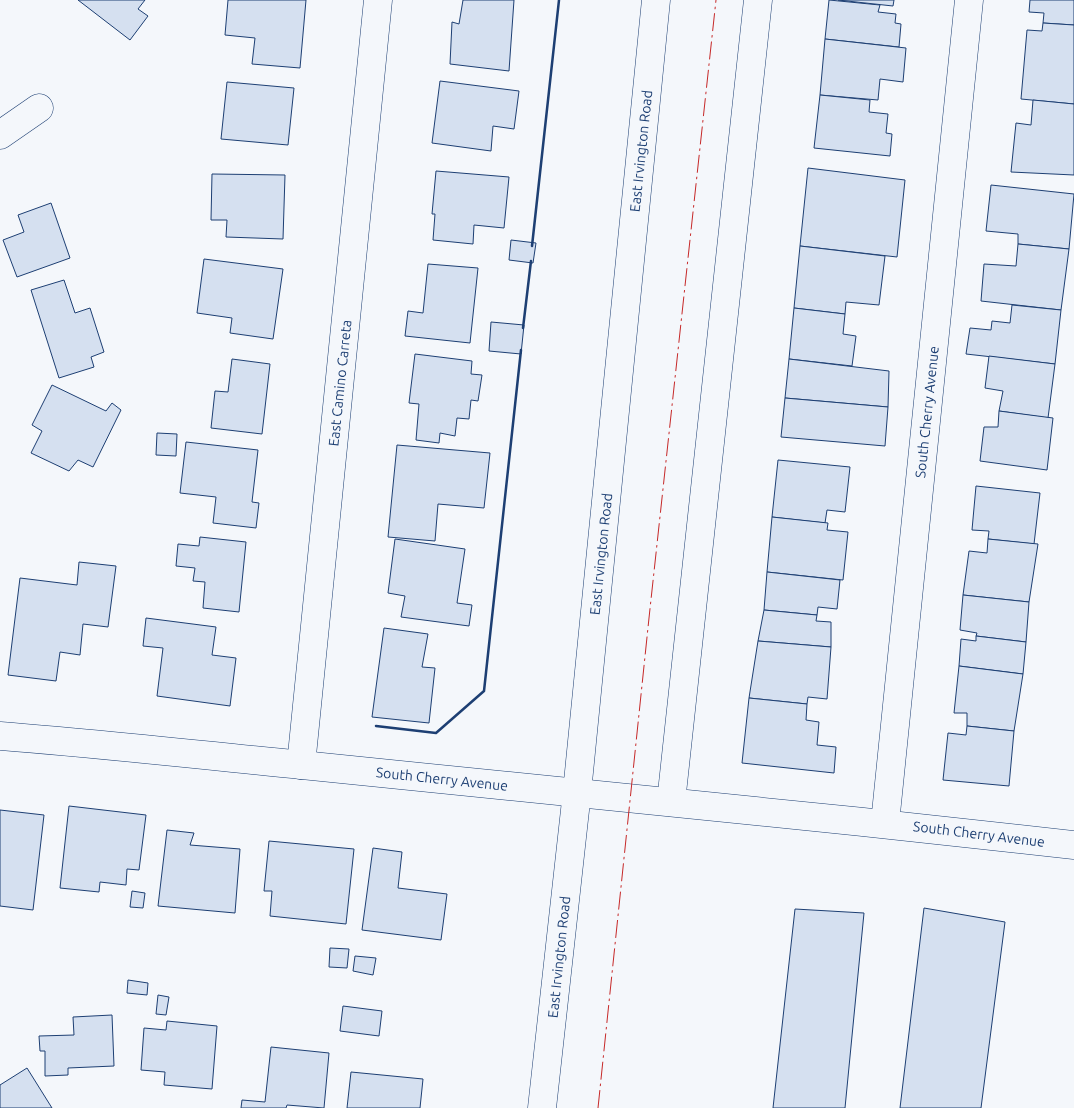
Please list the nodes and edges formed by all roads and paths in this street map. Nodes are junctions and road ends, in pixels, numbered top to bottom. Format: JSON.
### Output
{"nodes":[{"id":1,"x":378,"y":0,"type":"edge"},
{"id":2,"x":656,"y":0,"type":"edge"},
{"id":3,"x":758,"y":0,"type":"edge"},
{"id":4,"x":969,"y":0,"type":"edge"},
{"id":5,"x":39,"y":108,"type":"dead end"},
{"id":6,"x":0,"y":135,"type":"edge"},
{"id":7,"x":0,"y":736,"type":"edge"},
{"id":8,"x":301,"y":765,"type":"junction"},
{"id":9,"x":577,"y":792,"type":"junction"},
{"id":10,"x":671,"y":802,"type":"junction"},
{"id":11,"x":885,"y":823,"type":"junction"},
{"id":12,"x":1074,"y":845,"type":"edge"},
{"id":13,"x":542,"y":1108,"type":"edge"}],
"edges":[{"from":1,"to":8,"type":"street","name":"East Camino Carreta"},
{"from":2,"to":9,"type":"street","name":"East Irvington Road"},
{"from":3,"to":10,"type":"street"},
{"from":4,"to":11,"type":"street","name":"South Cherry Avenue"},
{"from":5,"to":6,"type":"street"},
{"from":7,"to":8,"type":"street","name":"South Cherry Avenue"},
{"from":8,"to":9,"type":"street","name":"South Cherry Avenue"},
{"from":9,"to":10,"type":"street","name":"South Cherry Avenue"},
{"from":9,"to":13,"type":"street","name":"East Irvington Road"},
{"from":10,"to":11,"type":"street","name":"South Cherry Avenue"},
{"from":11,"to":12,"type":"street","name":"South Cherry Avenue"}]}
